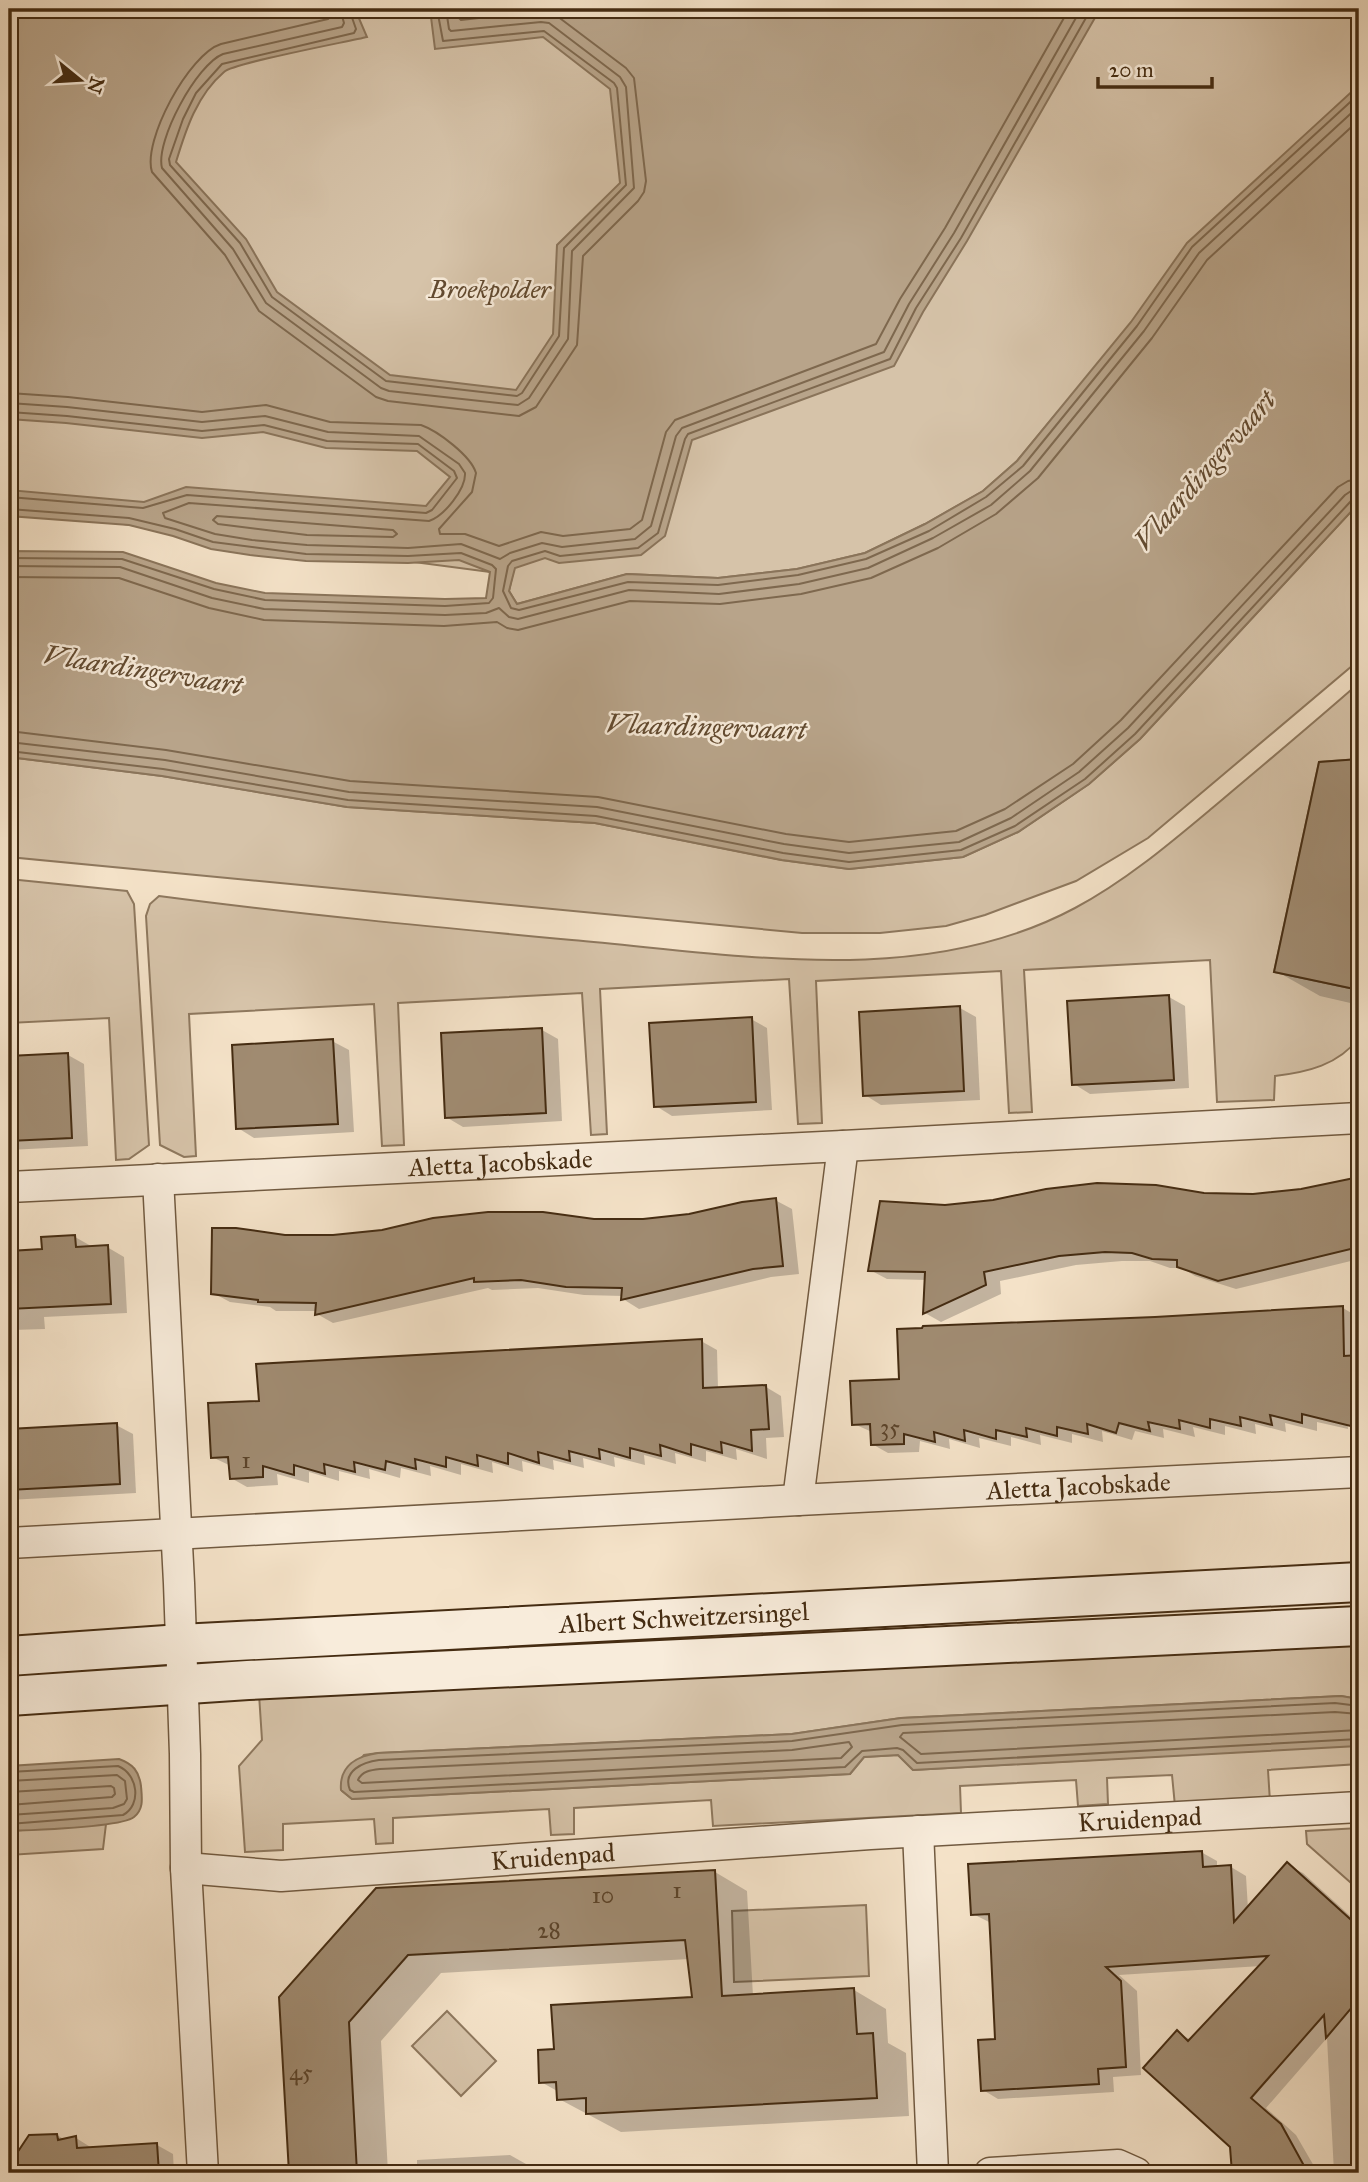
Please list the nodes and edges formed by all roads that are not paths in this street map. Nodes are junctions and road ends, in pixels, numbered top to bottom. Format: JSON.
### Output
{"nodes":[{"id":1,"x":1359,"y":1118,"type":"edge"},
{"id":2,"x":843,"y":1146,"type":"junction"},
{"id":3,"x":158,"y":1180,"type":"junction"},
{"id":4,"x":9,"y":1187,"type":"edge"},
{"id":5,"x":1359,"y":1472,"type":"edge"},
{"id":6,"x":798,"y":1500,"type":"junction"},
{"id":7,"x":174,"y":1535,"type":"junction"},
{"id":8,"x":9,"y":1543,"type":"edge"},
{"id":9,"x":1359,"y":1582,"type":"edge"},
{"id":10,"x":1359,"y":1626,"type":"edge"},
{"id":11,"x":181,"y":1644,"type":"junction"},
{"id":12,"x":9,"y":1656,"type":"edge"},
{"id":13,"x":182,"y":1684,"type":"junction"},
{"id":14,"x":9,"y":1696,"type":"edge"},
{"id":15,"x":1359,"y":1807,"type":"edge"},
{"id":16,"x":918,"y":1831,"type":"junction"},
{"id":17,"x":186,"y":1868,"type":"junction"},
{"id":18,"x":203,"y":2173,"type":"edge"},
{"id":19,"x":933,"y":2173,"type":"edge"},
{"id":20,"x":990,"y":2173,"type":"edge"},
{"id":21,"x":1136,"y":2173,"type":"edge"}],
"edges":[{"from":1,"to":2,"type":"street","name":"Aletta Jacobskade"},
{"from":2,"to":3,"type":"street","name":"Aletta Jacobskade"},
{"from":2,"to":6,"type":"street"},
{"from":3,"to":4,"type":"street","name":"Aletta Jacobskade"},
{"from":3,"to":7,"type":"street"},
{"from":5,"to":6,"type":"street","name":"Aletta Jacobskade"},
{"from":6,"to":7,"type":"street","name":"Aletta Jacobskade"},
{"from":7,"to":8,"type":"street","name":"Aletta Jacobskade"},
{"from":7,"to":11,"type":"street"},
{"from":9,"to":11,"type":"street","name":"Albert Schweitzersingel"},
{"from":10,"to":13,"type":"street","name":"Albert Schweitzersingel"},
{"from":11,"to":12,"type":"street","name":"Albert Schweitzersingel"},
{"from":11,"to":13,"type":"street"},
{"from":13,"to":14,"type":"street","name":"Albert Schweitzersingel"},
{"from":13,"to":17,"type":"street"},
{"from":15,"to":16,"type":"street","name":"Kruidenpad"},
{"from":16,"to":17,"type":"street","name":"Kruidenpad"},
{"from":16,"to":19,"type":"street"},
{"from":17,"to":18,"type":"street"},
{"from":20,"to":21,"type":"street"}]}
